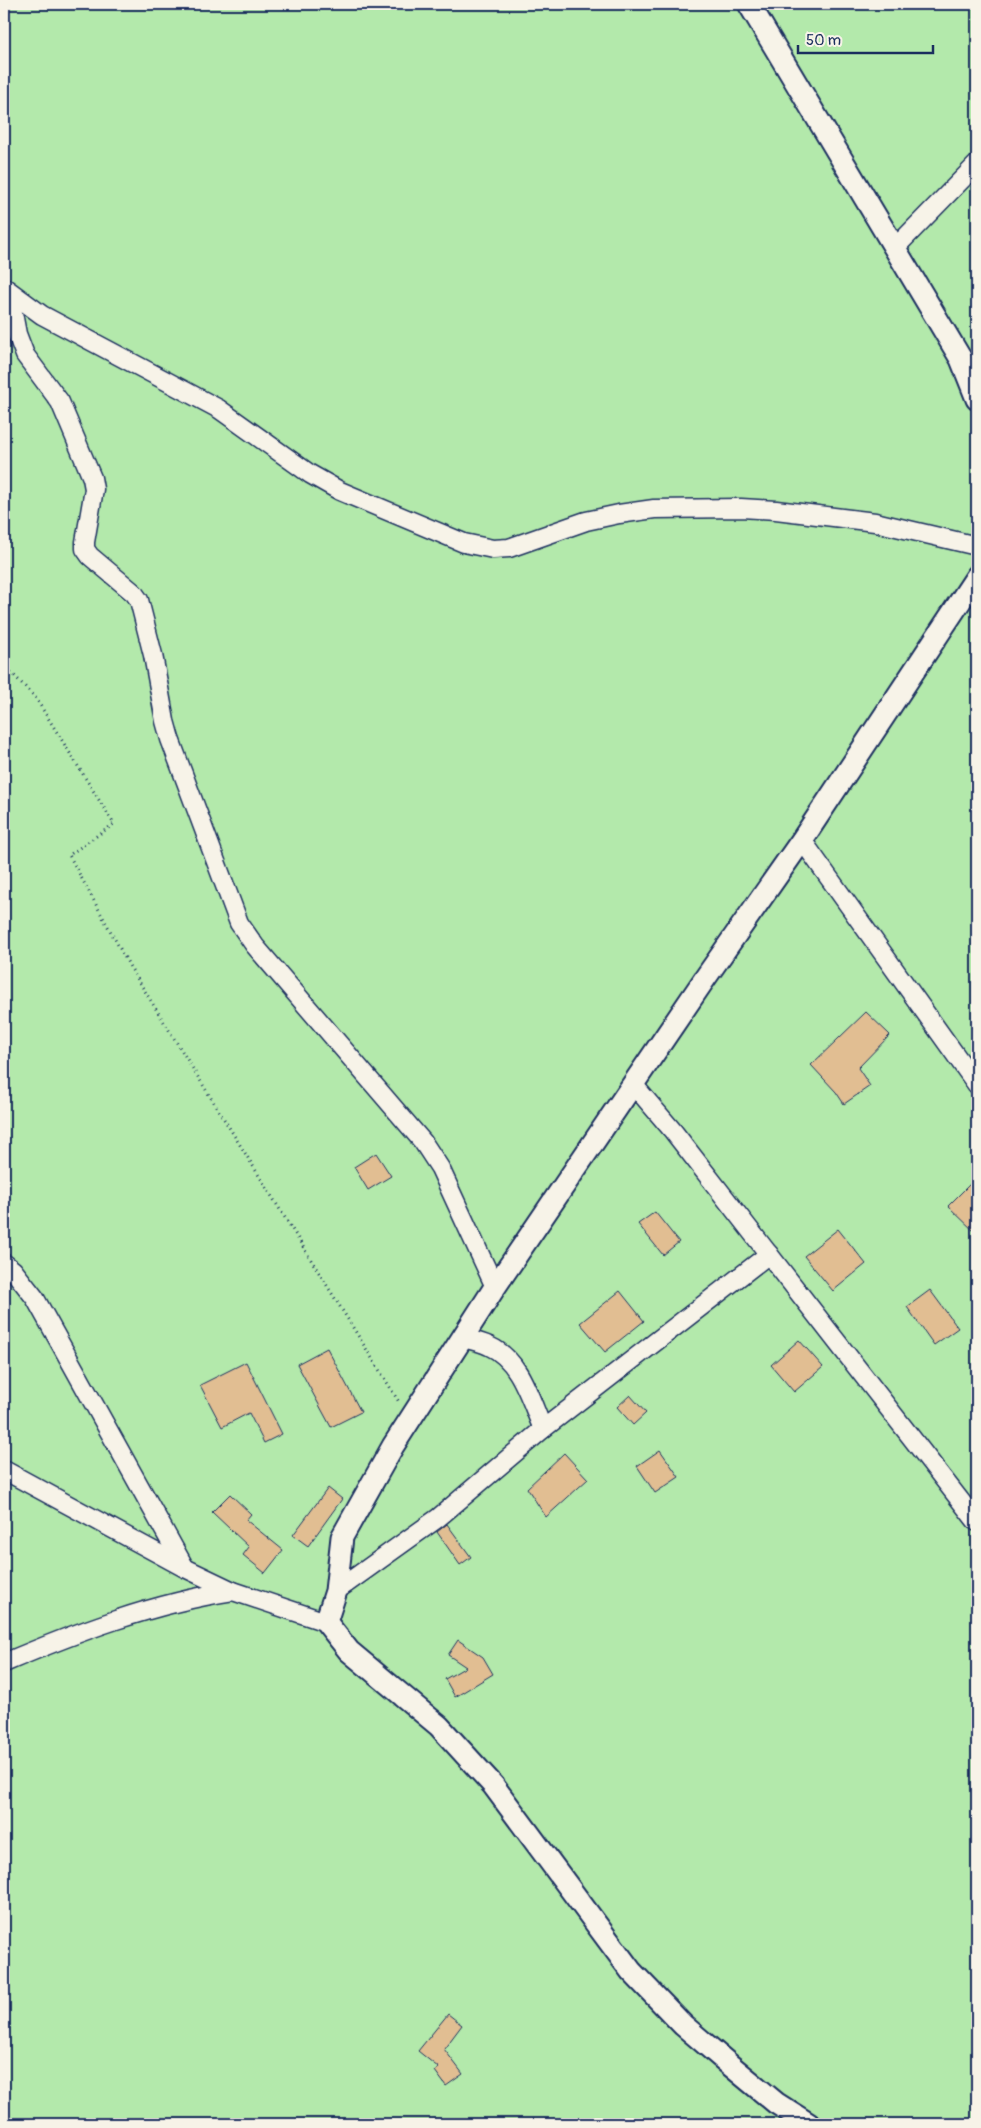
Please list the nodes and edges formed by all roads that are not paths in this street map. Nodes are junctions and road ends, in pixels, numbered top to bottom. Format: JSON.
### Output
{"nodes":[{"id":1,"x":749,"y":4,"type":"edge"},
{"id":2,"x":977,"y":164,"type":"edge"},
{"id":3,"x":895,"y":248,"type":"junction"},
{"id":4,"x":6,"y":289,"type":"edge"},
{"id":5,"x":977,"y":399,"type":"edge"},
{"id":6,"x":977,"y":546,"type":"edge"},
{"id":7,"x":977,"y":576,"type":"edge"},
{"id":8,"x":802,"y":840,"type":"junction"},
{"id":9,"x":633,"y":1084,"type":"junction"},
{"id":10,"x":977,"y":1085,"type":"edge"},
{"id":11,"x":769,"y":1254,"type":"junction"},
{"id":12,"x":4,"y":1262,"type":"edge"},
{"id":13,"x":495,"y":1288,"type":"junction"},
{"id":14,"x":462,"y":1338,"type":"junction"},
{"id":15,"x":543,"y":1429,"type":"junction"},
{"id":16,"x":4,"y":1470,"type":"edge"},
{"id":17,"x":977,"y":1522,"type":"edge"},
{"id":18,"x":185,"y":1568,"type":"junction"},
{"id":19,"x":233,"y":1591,"type":"junction"},
{"id":20,"x":336,"y":1591,"type":"junction"},
{"id":21,"x":326,"y":1622,"type":"junction"},
{"id":22,"x":4,"y":1663,"type":"edge"},
{"id":23,"x":809,"y":2124,"type":"edge"}],
"edges":[{"from":1,"to":3,"type":"street"},
{"from":2,"to":3,"type":"street"},
{"from":3,"to":5,"type":"street"},
{"from":4,"to":6,"type":"street"},
{"from":4,"to":13,"type":"street"},
{"from":7,"to":8,"type":"street"},
{"from":8,"to":9,"type":"street"},
{"from":8,"to":10,"type":"street"},
{"from":9,"to":11,"type":"street"},
{"from":9,"to":13,"type":"street"},
{"from":11,"to":15,"type":"street"},
{"from":11,"to":17,"type":"street"},
{"from":12,"to":18,"type":"street"},
{"from":13,"to":14,"type":"street"},
{"from":14,"to":15,"type":"street"},
{"from":14,"to":20,"type":"street"},
{"from":15,"to":20,"type":"street"},
{"from":16,"to":18,"type":"street"},
{"from":18,"to":19,"type":"street"},
{"from":19,"to":21,"type":"street"},
{"from":19,"to":22,"type":"street"},
{"from":20,"to":21,"type":"street"},
{"from":21,"to":23,"type":"street"}]}
